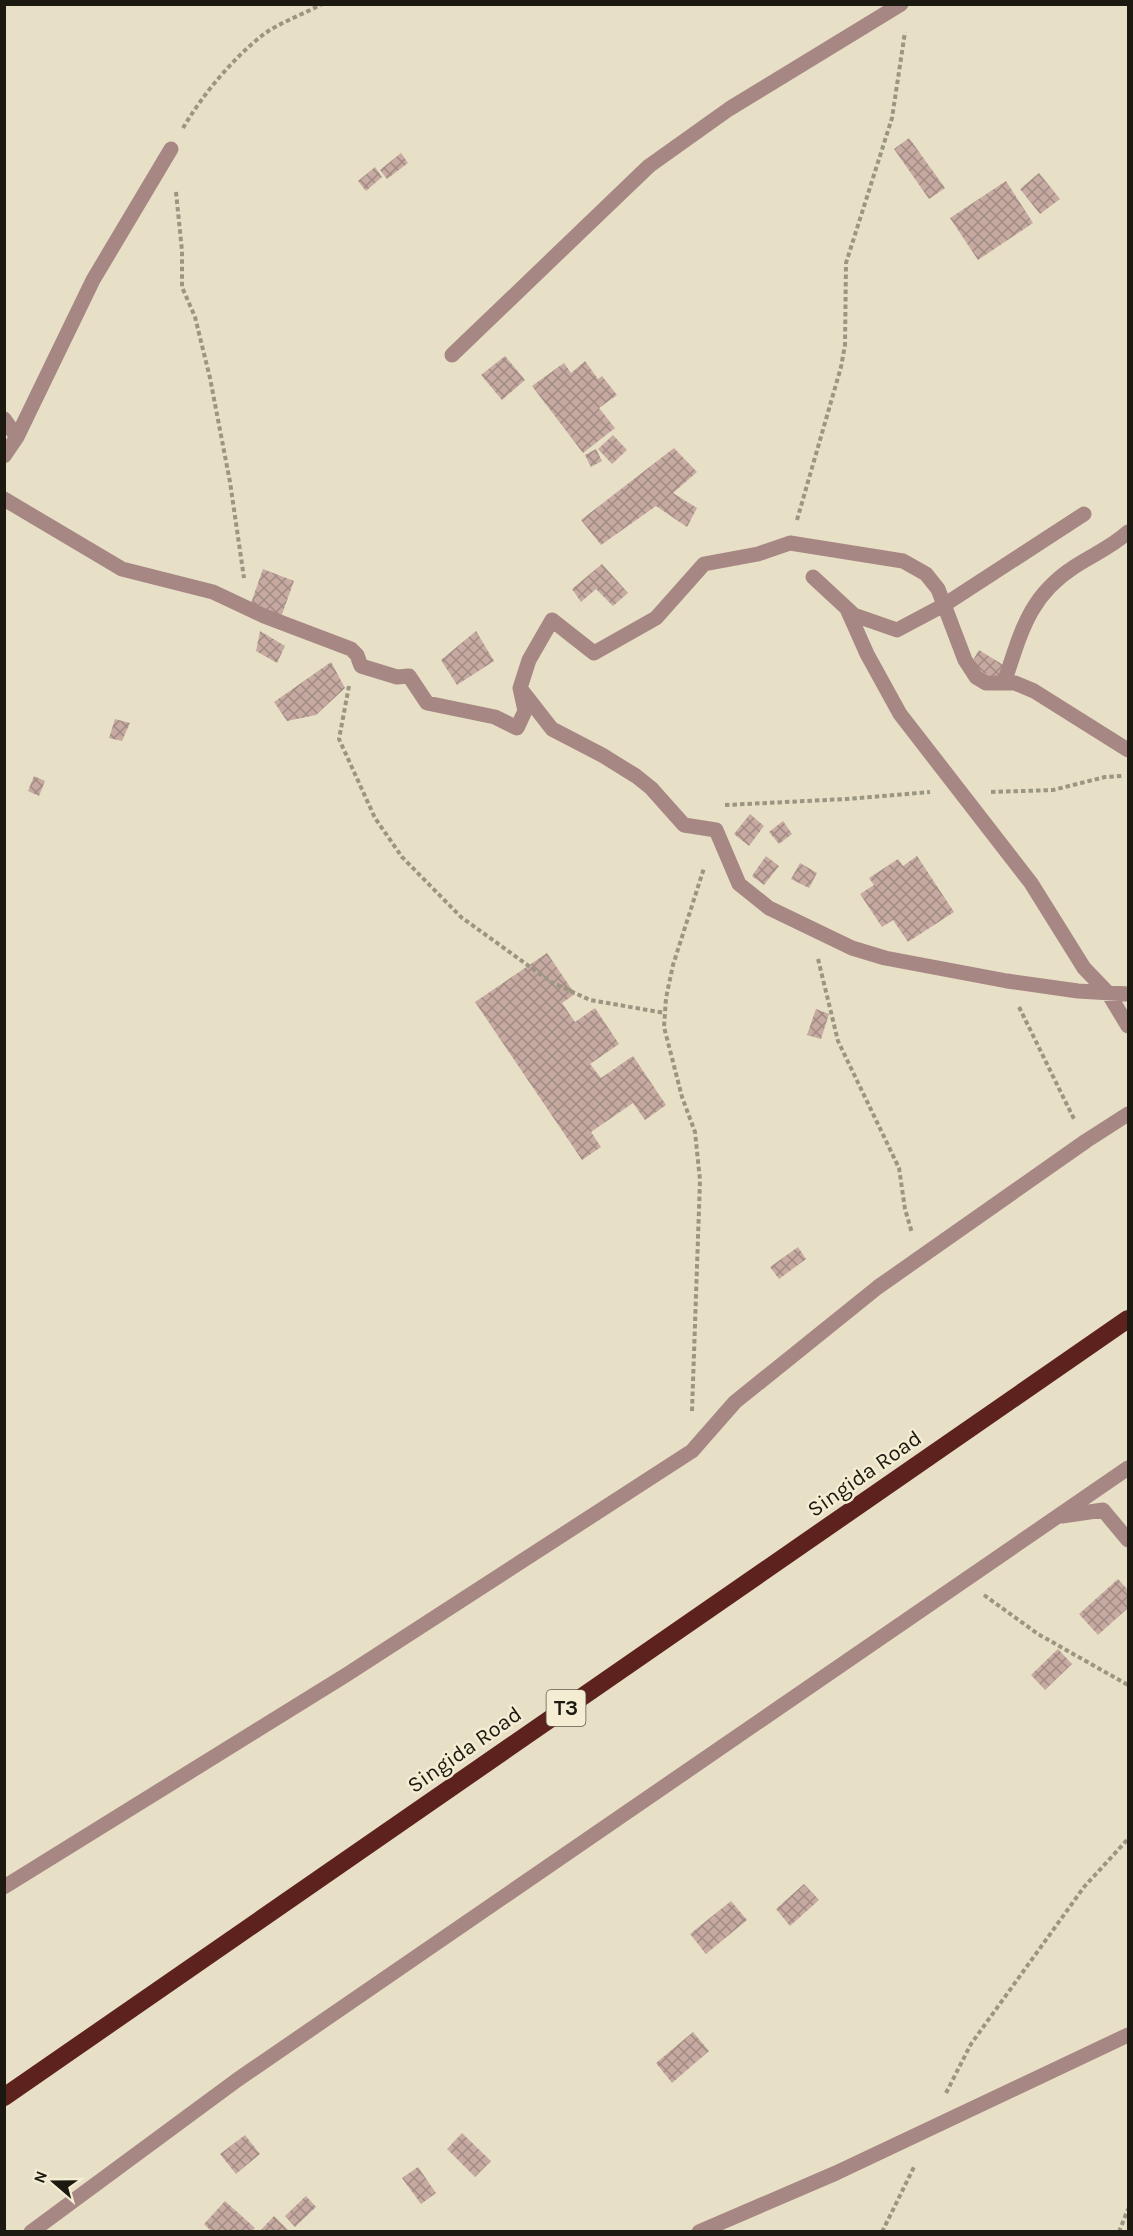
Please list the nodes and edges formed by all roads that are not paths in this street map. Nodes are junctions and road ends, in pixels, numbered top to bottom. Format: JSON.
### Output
{"nodes":[{"id":1,"x":901,"y":4,"type":"edge"},
{"id":2,"x":171,"y":148,"type":"road end"},
{"id":3,"x":452,"y":355,"type":"dead end"},
{"id":4,"x":4,"y":419,"type":"edge"},
{"id":5,"x":17,"y":437,"type":"junction"},
{"id":6,"x":4,"y":456,"type":"edge"},
{"id":7,"x":4,"y":499,"type":"edge"},
{"id":8,"x":1084,"y":514,"type":"dead end"},
{"id":9,"x":1128,"y":532,"type":"edge"},
{"id":10,"x":813,"y":577,"type":"dead end"},
{"id":11,"x":944,"y":605,"type":"junction"},
{"id":12,"x":847,"y":609,"type":"junction"},
{"id":13,"x":1004,"y":683,"type":"junction"},
{"id":14,"x":520,"y":688,"type":"junction"},
{"id":15,"x":1128,"y":750,"type":"edge"},
{"id":16,"x":1108,"y":993,"type":"junction"},
{"id":17,"x":1128,"y":994,"type":"edge"},
{"id":18,"x":1128,"y":1026,"type":"edge"},
{"id":19,"x":1128,"y":1114,"type":"edge"},
{"id":20,"x":1128,"y":1319,"type":"edge"},
{"id":21,"x":1128,"y":1468,"type":"edge"},
{"id":22,"x":1059,"y":1517,"type":"junction"},
{"id":23,"x":1128,"y":1540,"type":"edge"},
{"id":24,"x":4,"y":1887,"type":"edge"},
{"id":25,"x":1128,"y":2035,"type":"edge"},
{"id":26,"x":4,"y":2097,"type":"edge"},
{"id":27,"x":31,"y":2232,"type":"edge"},
{"id":28,"x":699,"y":2232,"type":"edge"}],
"edges":[{"from":1,"to":3,"type":"street"},
{"from":2,"to":5,"type":"street"},
{"from":4,"to":5,"type":"street"},
{"from":5,"to":6,"type":"street"},
{"from":7,"to":14,"type":"street"},
{"from":8,"to":11,"type":"street"},
{"from":9,"to":13,"type":"street"},
{"from":10,"to":12,"type":"street"},
{"from":11,"to":12,"type":"street"},
{"from":11,"to":13,"type":"street"},
{"from":11,"to":14,"type":"street"},
{"from":12,"to":16,"type":"street"},
{"from":13,"to":15,"type":"street"},
{"from":14,"to":16,"type":"street"},
{"from":16,"to":17,"type":"street"},
{"from":16,"to":18,"type":"street"},
{"from":19,"to":24,"type":"street"},
{"from":20,"to":26,"type":"highway","name":"Singida Road","number":"T3"},
{"from":21,"to":22,"type":"street"},
{"from":22,"to":23,"type":"street"},
{"from":22,"to":27,"type":"street"},
{"from":25,"to":28,"type":"street"}]}
